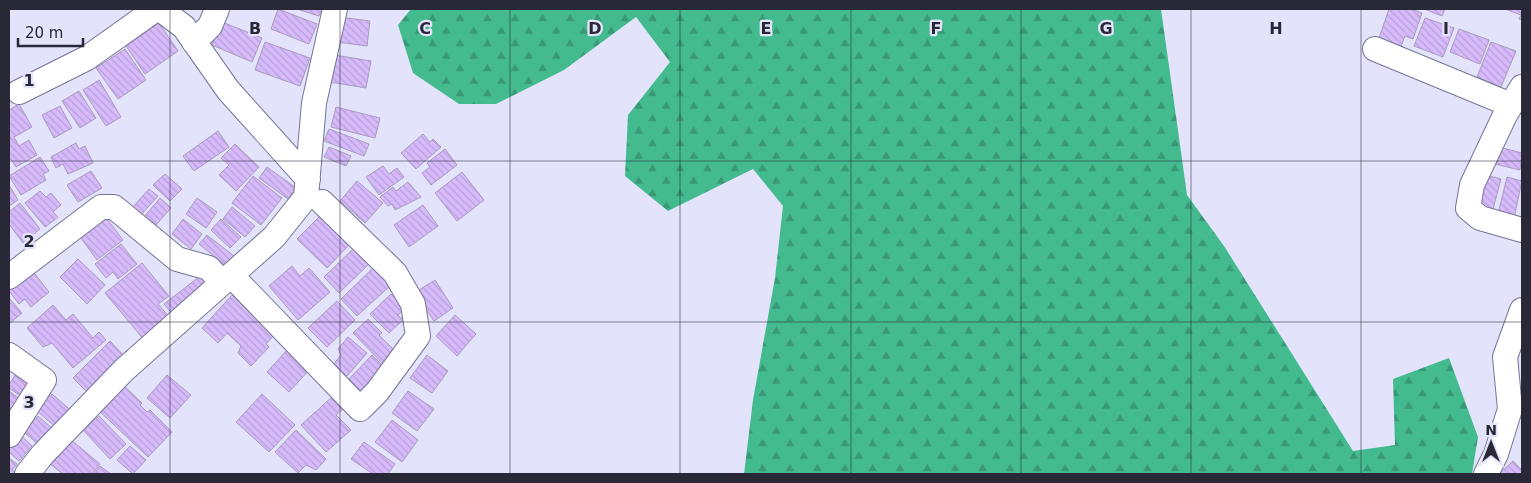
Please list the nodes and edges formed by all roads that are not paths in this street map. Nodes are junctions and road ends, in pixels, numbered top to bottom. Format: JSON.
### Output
{"nodes":[{"id":1,"x":158,"y":9,"type":"edge"},
{"id":2,"x":217,"y":9,"type":"edge"},
{"id":3,"x":336,"y":9,"type":"edge"},
{"id":4,"x":194,"y":42,"type":"junction"},
{"id":5,"x":1374,"y":49,"type":"dead end"},
{"id":6,"x":19,"y":92,"type":"dead end"},
{"id":7,"x":1515,"y":108,"type":"edge"},
{"id":8,"x":308,"y":179,"type":"junction"},
{"id":9,"x":322,"y":202,"type":"dead end"},
{"id":10,"x":1522,"y":230,"type":"edge"},
{"id":11,"x":9,"y":277,"type":"edge"},
{"id":12,"x":227,"y":279,"type":"junction"},
{"id":13,"x":1522,"y":310,"type":"edge"},
{"id":14,"x":9,"y":355,"type":"edge"},
{"id":15,"x":1514,"y":419,"type":"edge"},
{"id":16,"x":9,"y":435,"type":"edge"},
{"id":17,"x":27,"y":474,"type":"edge"},
{"id":18,"x":1486,"y":474,"type":"edge"}],
"edges":[{"from":1,"to":4,"type":"street"},
{"from":1,"to":6,"type":"street"},
{"from":2,"to":4,"type":"street"},
{"from":3,"to":8,"type":"street"},
{"from":4,"to":8,"type":"street"},
{"from":5,"to":7,"type":"street"},
{"from":7,"to":10,"type":"street"},
{"from":8,"to":12,"type":"street"},
{"from":9,"to":12,"type":"street"},
{"from":11,"to":12,"type":"street"},
{"from":12,"to":17,"type":"street"},
{"from":13,"to":15,"type":"street"},
{"from":14,"to":16,"type":"street"},
{"from":15,"to":18,"type":"street"}]}
